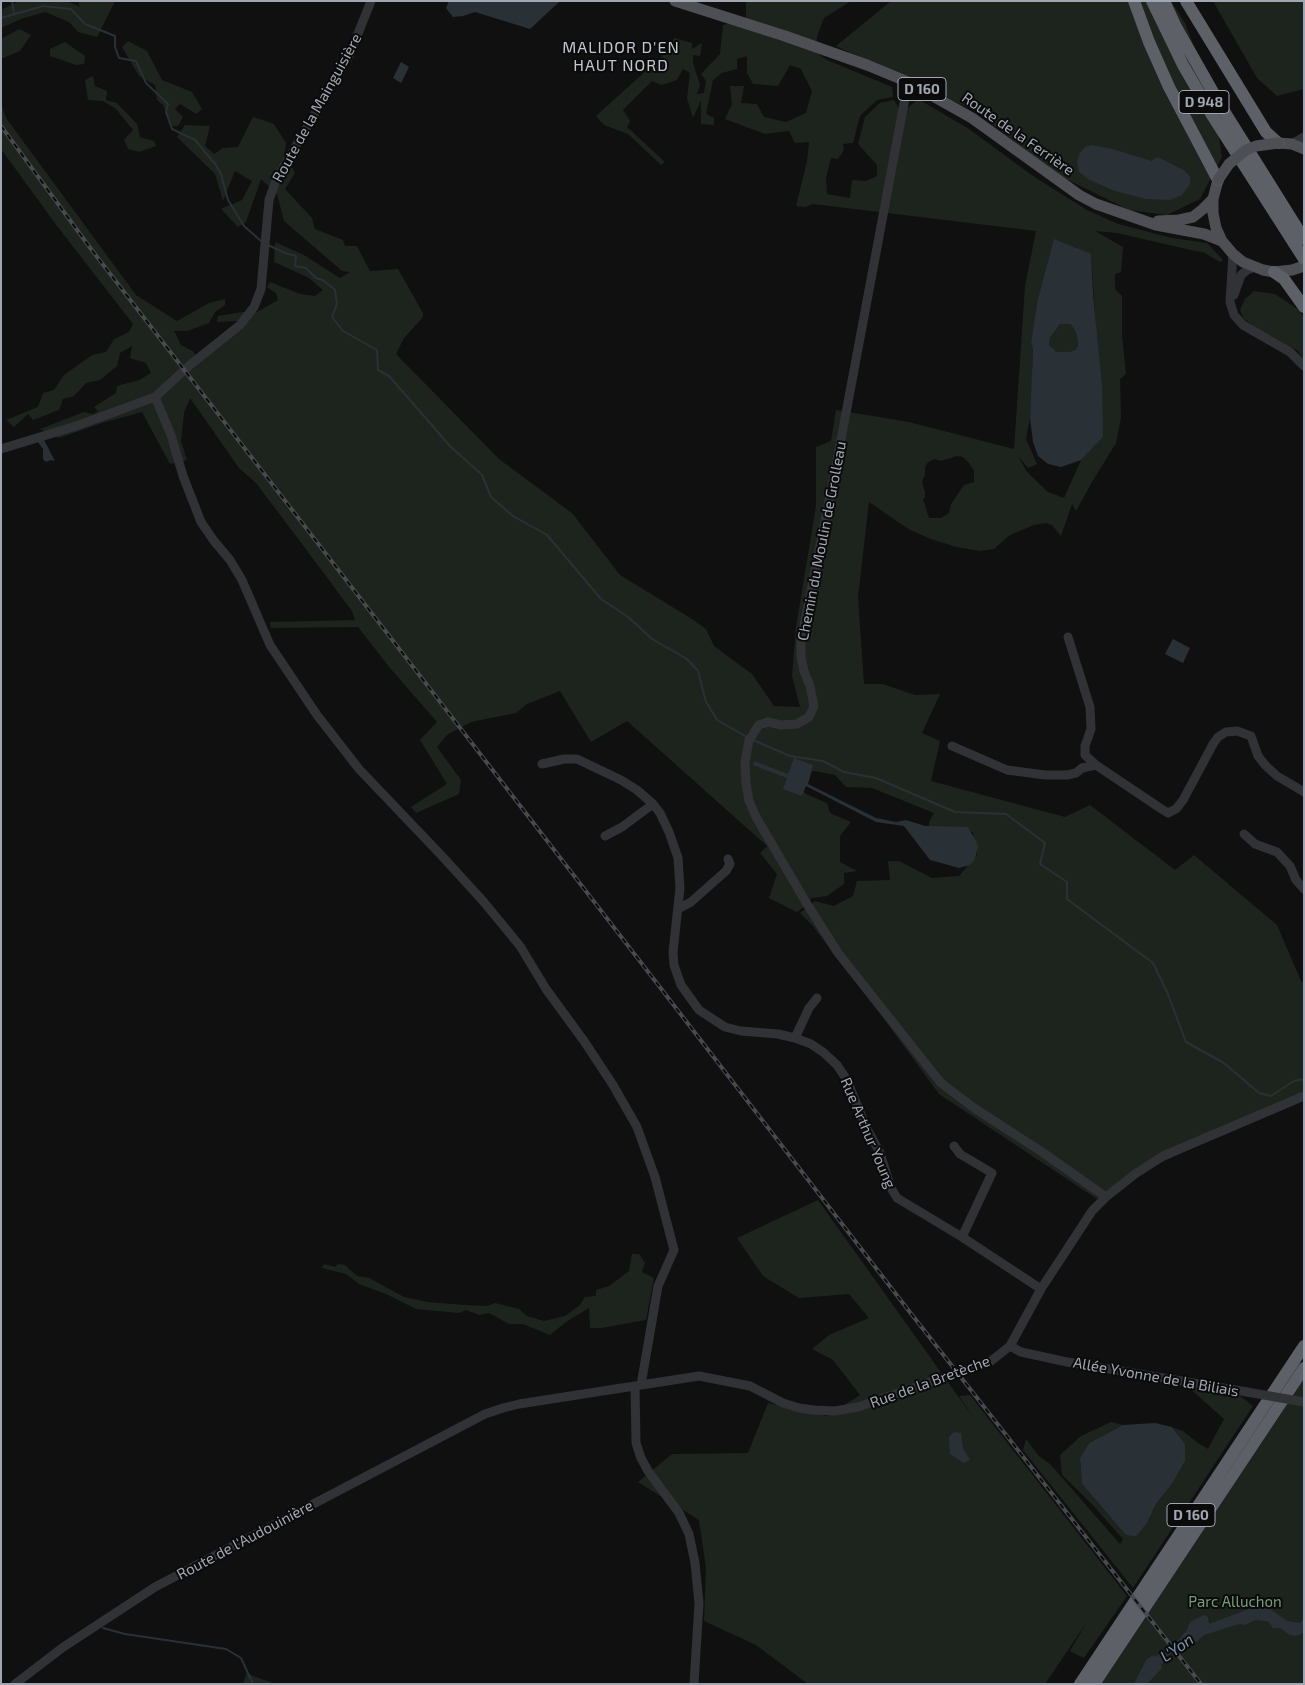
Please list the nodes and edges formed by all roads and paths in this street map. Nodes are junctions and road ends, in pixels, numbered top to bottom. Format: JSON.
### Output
{"nodes":[{"id":1,"x":371,"y":1,"type":"edge"},
{"id":2,"x":676,"y":1,"type":"edge"},
{"id":3,"x":1134,"y":1,"type":"edge"},
{"id":4,"x":1152,"y":1,"type":"edge"},
{"id":5,"x":1164,"y":1,"type":"edge"},
{"id":6,"x":1186,"y":1,"type":"edge"},
{"id":7,"x":908,"y":82,"type":"junction"},
{"id":8,"x":1304,"y":137,"type":"edge"},
{"id":9,"x":1278,"y":142,"type":"junction"},
{"id":10,"x":1292,"y":144,"type":"junction"},
{"id":11,"x":1304,"y":149,"type":"edge"},
{"id":12,"x":1218,"y":180,"type":"junction"},
{"id":13,"x":1269,"y":194,"type":"junction"},
{"id":14,"x":1213,"y":199,"type":"junction"},
{"id":15,"x":1147,"y":221,"type":"junction"},
{"id":16,"x":1304,"y":239,"type":"edge"},
{"id":17,"x":1222,"y":241,"type":"junction"},
{"id":18,"x":1233,"y":254,"type":"junction"},
{"id":19,"x":1304,"y":260,"type":"edge"},
{"id":20,"x":1304,"y":266,"type":"edge"},
{"id":21,"x":1255,"y":267,"type":"junction"},
{"id":22,"x":1274,"y":272,"type":"junction"},
{"id":23,"x":1230,"y":302,"type":"junction"},
{"id":24,"x":1304,"y":307,"type":"edge"},
{"id":25,"x":1304,"y":366,"type":"edge"},
{"id":26,"x":154,"y":397,"type":"junction"},
{"id":27,"x":1,"y":448,"type":"edge"},
{"id":28,"x":1068,"y":638,"type":"dead end"},
{"id":29,"x":952,"y":746,"type":"dead end"},
{"id":30,"x":542,"y":764,"type":"dead end"},
{"id":31,"x":1096,"y":765,"type":"junction"},
{"id":32,"x":1304,"y":792,"type":"edge"},
{"id":33,"x":652,"y":804,"type":"junction"},
{"id":34,"x":1244,"y":834,"type":"dead end"},
{"id":35,"x":606,"y":836,"type":"dead end"},
{"id":36,"x":728,"y":859,"type":"dead end"},
{"id":37,"x":1304,"y":890,"type":"edge"},
{"id":38,"x":678,"y":909,"type":"junction"},
{"id":39,"x":817,"y":998,"type":"dead end"},
{"id":40,"x":795,"y":1038,"type":"junction"},
{"id":41,"x":1304,"y":1096,"type":"edge"},
{"id":42,"x":954,"y":1146,"type":"dead end"},
{"id":43,"x":1106,"y":1197,"type":"junction"},
{"id":44,"x":962,"y":1237,"type":"junction"},
{"id":45,"x":1042,"y":1289,"type":"junction"},
{"id":46,"x":1010,"y":1346,"type":"junction"},
{"id":47,"x":1304,"y":1346,"type":"edge"},
{"id":48,"x":1304,"y":1368,"type":"edge"},
{"id":49,"x":638,"y":1385,"type":"junction"},
{"id":50,"x":1304,"y":1402,"type":"edge"},
{"id":51,"x":485,"y":1414,"type":"joint"},
{"id":52,"x":15,"y":1684,"type":"edge"},
{"id":53,"x":694,"y":1684,"type":"edge"},
{"id":54,"x":1080,"y":1684,"type":"edge"},
{"id":55,"x":1094,"y":1684,"type":"edge"}],
"edges":[{"from":1,"to":26,"type":"street","name":"Route de la Mainguisière"},
{"from":2,"to":7,"type":"main road","name":"Route de la Ferrière","number":"D 160"},
{"from":3,"to":12,"type":"highway","number":"D 948"},
{"from":4,"to":13,"type":"highway","number":"D 948"},
{"from":5,"to":13,"type":"highway","number":"D 948"},
{"from":6,"to":9,"type":"highway","number":"D 948"},
{"from":7,"to":15,"type":"main road","name":"Route de la Ferrière","number":"D 160"},
{"from":7,"to":43,"type":"street","name":"Chemin du Moulin de Grolleau"},
{"from":8,"to":10,"type":"street"},
{"from":9,"to":10,"type":"main road"},
{"from":9,"to":12,"type":"main road","bridge":true},
{"from":10,"to":11,"type":"main road"},
{"from":12,"to":14,"type":"main road"},
{"from":13,"to":16,"type":"highway"},
{"from":13,"to":19,"type":"highway"},
{"from":14,"to":15,"type":"main road","name":"Route de la Ferrière","number":"D 160"},
{"from":14,"to":17,"type":"main road"},
{"from":15,"to":17,"type":"main road","name":"Route de la Ferrière","number":"D 160"},
{"from":17,"to":18,"type":"main road"},
{"from":18,"to":21,"type":"main road"},
{"from":18,"to":23,"type":"street"},
{"from":20,"to":22,"type":"main road"},
{"from":21,"to":22,"type":"main road"},
{"from":21,"to":23,"type":"street"},
{"from":22,"to":24,"type":"highway"},
{"from":23,"to":25,"type":"street"},
{"from":26,"to":27,"type":"street","name":"Route de la Mainguisière"},
{"from":26,"to":49,"type":"street"},
{"from":28,"to":31,"type":"street"},
{"from":29,"to":31,"type":"street"},
{"from":30,"to":33,"type":"street","name":"Rue Arthur Young"},
{"from":31,"to":32,"type":"street"},
{"from":33,"to":35,"type":"street"},
{"from":33,"to":38,"type":"street","name":"Rue Arthur Young"},
{"from":34,"to":37,"type":"street"},
{"from":36,"to":38,"type":"street"},
{"from":38,"to":40,"type":"street","name":"Rue Arthur Young"},
{"from":39,"to":40,"type":"street"},
{"from":40,"to":44,"type":"street","name":"Rue Arthur Young"},
{"from":41,"to":43,"type":"street","name":"Rue de la Bretèche"},
{"from":42,"to":44,"type":"street"},
{"from":43,"to":45,"type":"street","name":"Rue de la Bretèche"},
{"from":44,"to":45,"type":"street","name":"Rue Arthur Young"},
{"from":45,"to":46,"type":"street","name":"Rue de la Bretèche"},
{"from":46,"to":49,"type":"street","name":"Rue de la Bretèche"},
{"from":46,"to":50,"type":"street","name":"Allée Yvonne de la Biliais","bridge":true},
{"from":47,"to":54,"type":"highway","number":"D 160"},
{"from":48,"to":55,"type":"highway","number":"D 160"},
{"from":49,"to":51,"type":"street","name":"Rue de la Bretèche"},
{"from":49,"to":53,"type":"street"},
{"from":51,"to":52,"type":"street","name":"Route de l'Audouinière"}]}
